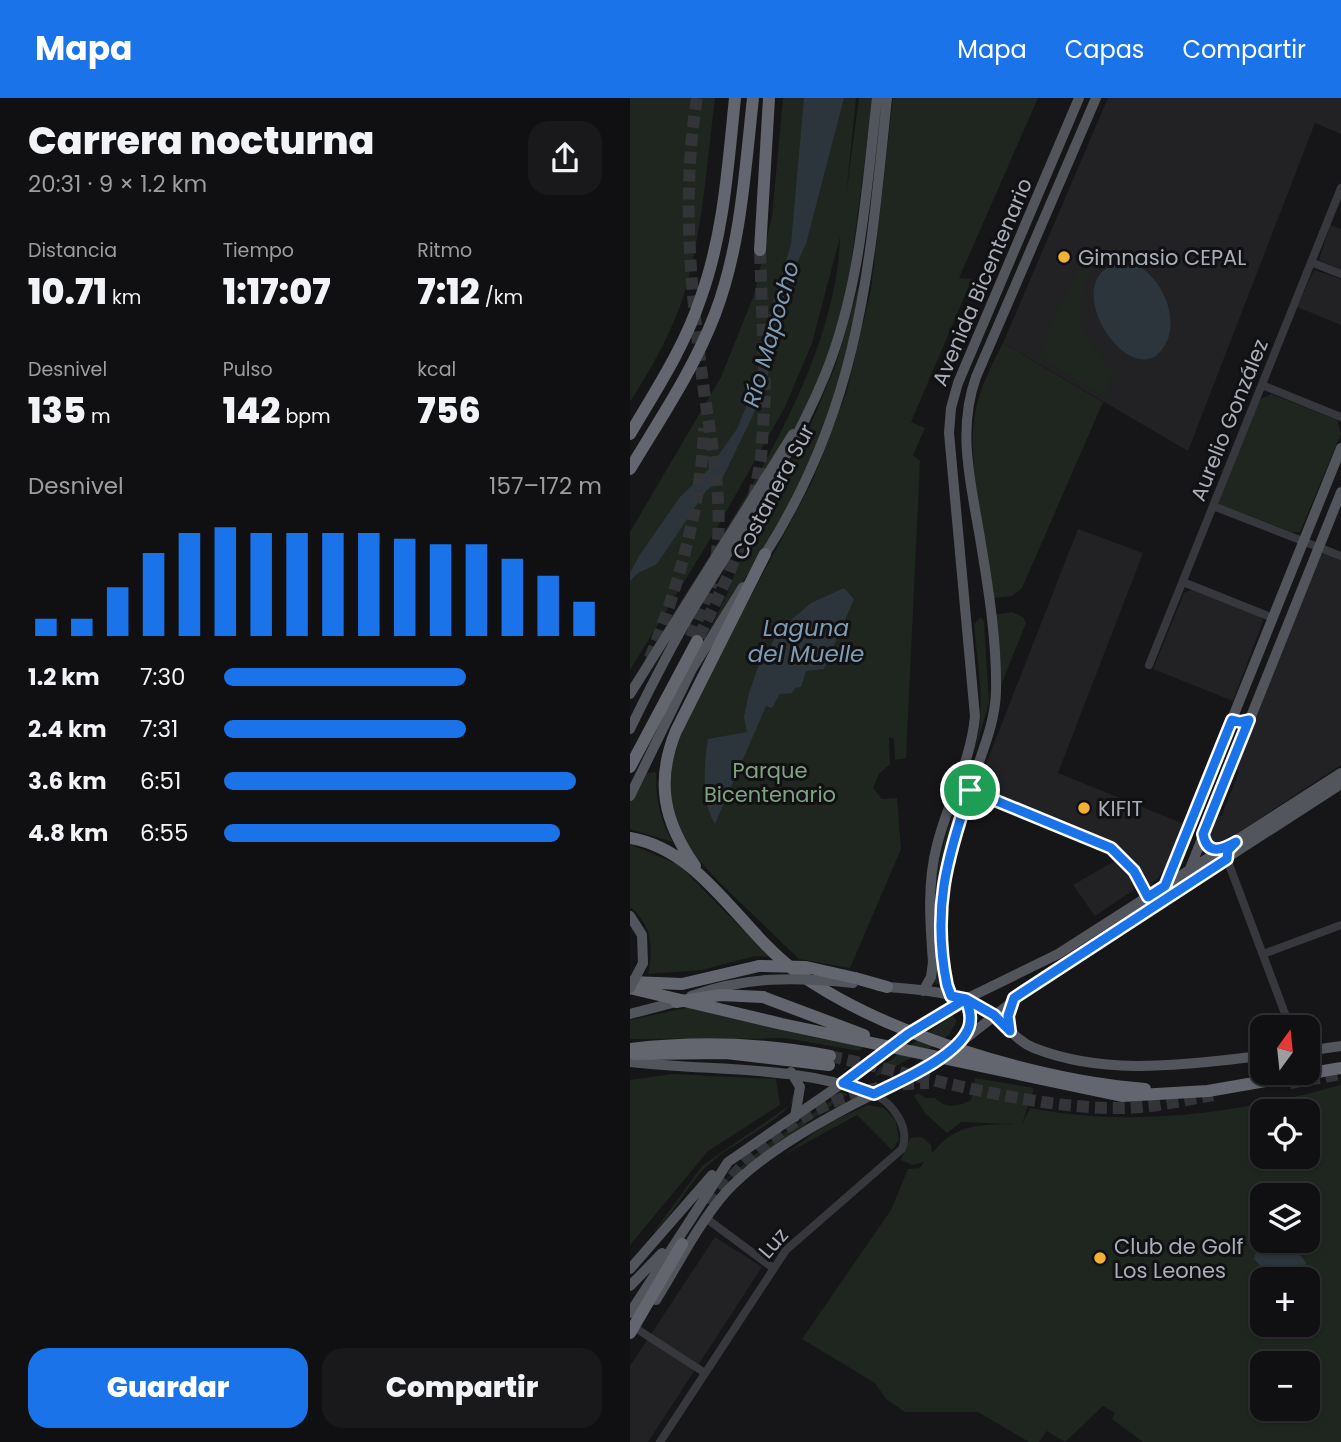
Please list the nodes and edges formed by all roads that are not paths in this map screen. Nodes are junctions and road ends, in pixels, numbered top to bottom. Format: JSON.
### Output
{"nodes":[{"id":1,"x":735,"y":98,"type":"edge"},
{"id":2,"x":753,"y":98,"type":"edge"},
{"id":3,"x":769,"y":98,"type":"edge"},
{"id":4,"x":877,"y":98,"type":"edge"},
{"id":5,"x":887,"y":98,"type":"edge"},
{"id":6,"x":1079,"y":98,"type":"edge"},
{"id":7,"x":1096,"y":98,"type":"edge"},
{"id":8,"x":1341,"y":188,"type":"edge"},
{"id":9,"x":760,"y":250,"type":"tunnel mouth"},
{"id":10,"x":1311,"y":262,"type":"junction"},
{"id":11,"x":1341,"y":274,"type":"edge"},
{"id":12,"x":1262,"y":386,"type":"junction"},
{"id":13,"x":815,"y":399,"type":"junction"},
{"id":14,"x":1341,"y":417,"type":"edge"},
{"id":15,"x":630,"y":434,"type":"edge"},
{"id":16,"x":1341,"y":447,"type":"edge"},
{"id":17,"x":630,"y":469,"type":"edge"},
{"id":18,"x":1341,"y":492,"type":"edge"},
{"id":19,"x":1213,"y":506,"type":"junction"},
{"id":20,"x":1303,"y":541,"type":"junction"},
{"id":21,"x":1318,"y":547,"type":"junction"},
{"id":22,"x":765,"y":554,"type":"junction"},
{"id":23,"x":1341,"y":556,"type":"edge"},
{"id":24,"x":1183,"y":582,"type":"junction"},
{"id":25,"x":1273,"y":618,"type":"junction"},
{"id":26,"x":1149,"y":666,"type":"dead end"},
{"id":27,"x":630,"y":694,"type":"edge"},
{"id":28,"x":1232,"y":720,"type":"junction"},
{"id":29,"x":1249,"y":720,"type":"junction"},
{"id":30,"x":630,"y":729,"type":"edge"},
{"id":31,"x":630,"y":749,"type":"edge"},
{"id":32,"x":630,"y":766,"type":"edge"},
{"id":33,"x":1341,"y":773,"type":"edge"},
{"id":34,"x":1341,"y":784,"type":"edge"},
{"id":35,"x":970,"y":790,"type":"junction"},
{"id":36,"x":630,"y":796,"type":"edge"},
{"id":37,"x":1203,"y":834,"type":"junction"},
{"id":38,"x":630,"y":838,"type":"edge"},
{"id":39,"x":1225,"y":854,"type":"junction"},
{"id":40,"x":1189,"y":872,"type":"junction"},
{"id":41,"x":705,"y":881,"type":"junction"},
{"id":42,"x":1167,"y":890,"type":"junction"},
{"id":43,"x":1148,"y":897,"type":"junction"},
{"id":44,"x":630,"y":916,"type":"edge"},
{"id":45,"x":1341,"y":925,"type":"edge"},
{"id":46,"x":1263,"y":954,"type":"junction"},
{"id":47,"x":854,"y":980,"type":"junction"},
{"id":48,"x":630,"y":982,"type":"edge"},
{"id":49,"x":887,"y":987,"type":"joint"},
{"id":50,"x":630,"y":988,"type":"edge"},
{"id":51,"x":923,"y":991,"type":"junction"},
{"id":52,"x":951,"y":996,"type":"junction"},
{"id":53,"x":1014,"y":998,"type":"junction"},
{"id":54,"x":966,"y":999,"type":"junction"},
{"id":55,"x":676,"y":1002,"type":"junction"},
{"id":56,"x":630,"y":1014,"type":"edge"},
{"id":57,"x":994,"y":1015,"type":"junction"},
{"id":58,"x":1286,"y":1015,"type":"edge"},
{"id":59,"x":1010,"y":1031,"type":"junction"},
{"id":60,"x":966,"y":1036,"type":"junction"},
{"id":61,"x":1341,"y":1046,"type":"edge"},
{"id":62,"x":1320,"y":1049,"type":"edge"},
{"id":63,"x":909,"y":1050,"type":"junction"},
{"id":64,"x":630,"y":1051,"type":"edge"},
{"id":65,"x":1250,"y":1057,"type":"edge"},
{"id":66,"x":678,"y":1060,"type":"junction"},
{"id":67,"x":630,"y":1062,"type":"edge"},
{"id":68,"x":1341,"y":1068,"type":"edge"},
{"id":69,"x":791,"y":1072,"type":"junction"},
{"id":70,"x":843,"y":1083,"type":"junction"},
{"id":71,"x":1208,"y":1091,"type":"junction"},
{"id":72,"x":874,"y":1094,"type":"junction"},
{"id":73,"x":795,"y":1116,"type":"junction"},
{"id":74,"x":728,"y":1161,"type":"junction"},
{"id":75,"x":727,"y":1191,"type":"junction"},
{"id":76,"x":706,"y":1219,"type":"junction"},
{"id":77,"x":680,"y":1241,"type":"junction"},
{"id":78,"x":774,"y":1268,"type":"junction"},
{"id":79,"x":630,"y":1269,"type":"edge"},
{"id":80,"x":630,"y":1286,"type":"edge"},
{"id":81,"x":630,"y":1313,"type":"edge"},
{"id":82,"x":634,"y":1331,"type":"edge"},
{"id":83,"x":630,"y":1341,"type":"edge"},
{"id":84,"x":705,"y":1373,"type":"junction"},
{"id":85,"x":660,"y":1442,"type":"edge"}],
"edges":[{"from":1,"to":15,"type":"highway"},
{"from":2,"to":17,"type":"highway"},
{"from":3,"to":9,"type":"highway"},
{"from":4,"to":13,"type":"main road","name":"Costanera Sur"},
{"from":5,"to":22,"type":"main road","name":"Costanera Sur"},
{"from":6,"to":51,"type":"main road","name":"Avenida Bicentenario"},
{"from":7,"to":35,"type":"main road","name":"Avenida Bicentenario"},
{"from":8,"to":10,"type":"street","name":"Aurelio González"},
{"from":10,"to":11,"type":"street"},
{"from":10,"to":12,"type":"street","name":"Aurelio González"},
{"from":12,"to":14,"type":"street"},
{"from":12,"to":19,"type":"street","name":"Aurelio González"},
{"from":13,"to":27,"type":"main road","name":"Costanera Sur"},
{"from":13,"to":30,"type":"main road","name":"Costanera Sur"},
{"from":16,"to":20,"type":"main road"},
{"from":18,"to":21,"type":"main road"},
{"from":19,"to":20,"type":"street"},
{"from":19,"to":24,"type":"street","name":"Aurelio González"},
{"from":20,"to":21,"type":"street"},
{"from":20,"to":25,"type":"main road"},
{"from":21,"to":23,"type":"street"},
{"from":21,"to":29,"type":"main road"},
{"from":22,"to":36,"type":"main road","name":"Costanera Sur"},
{"from":22,"to":41,"type":"highway"},
{"from":24,"to":25,"type":"street"},
{"from":24,"to":26,"type":"street","name":"Aurelio González"},
{"from":25,"to":28,"type":"main road"},
{"from":28,"to":29,"type":"main road"},
{"from":28,"to":42,"type":"main road"},
{"from":29,"to":37,"type":"main road"},
{"from":31,"to":32,"type":"highway"},
{"from":33,"to":39,"type":"main road"},
{"from":34,"to":39,"type":"main road"},
{"from":35,"to":43,"type":"street"},
{"from":35,"to":52,"type":"main road","name":"Avenida Bicentenario"},
{"from":37,"to":39,"type":"main road"},
{"from":37,"to":40,"type":"main road"},
{"from":38,"to":41,"type":"highway"},
{"from":39,"to":40,"type":"main road"},
{"from":39,"to":42,"type":"main road"},
{"from":39,"to":46,"type":"street"},
{"from":40,"to":42,"type":"main road"},
{"from":41,"to":71,"type":"highway"},
{"from":42,"to":43,"type":"main road"},
{"from":42,"to":53,"type":"main road"},
{"from":43,"to":54,"type":"main road"},
{"from":44,"to":50,"type":"main road","bridge":true},
{"from":45,"to":46,"type":"street"},
{"from":46,"to":58,"type":"street"},
{"from":47,"to":48,"type":"highway","bridge":true},
{"from":47,"to":49,"type":"highway"},
{"from":47,"to":55,"type":"main road","bridge":true},
{"from":49,"to":51,"type":"main road"},
{"from":50,"to":63,"type":"highway"},
{"from":51,"to":52,"type":"main road"},
{"from":52,"to":54,"type":"main road"},
{"from":53,"to":57,"type":"main road"},
{"from":53,"to":59,"type":"main road"},
{"from":54,"to":57,"type":"main road"},
{"from":54,"to":60,"type":"main road"},
{"from":54,"to":70,"type":"main road","bridge":true},
{"from":55,"to":56,"type":"main road"},
{"from":55,"to":63,"type":"highway","bridge":true},
{"from":57,"to":59,"type":"main road"},
{"from":57,"to":60,"type":"main road"},
{"from":59,"to":65,"type":"main road"},
{"from":60,"to":72,"type":"main road","bridge":true},
{"from":61,"to":62,"type":"main road"},
{"from":63,"to":71,"type":"highway"},
{"from":64,"to":66,"type":"highway"},
{"from":64,"to":66,"type":"highway"},
{"from":66,"to":67,"type":"main road"},
{"from":66,"to":69,"type":"main road"},
{"from":68,"to":71,"type":"highway"},
{"from":69,"to":70,"type":"main road"},
{"from":69,"to":73,"type":"main road"},
{"from":70,"to":72,"type":"main road"},
{"from":70,"to":73,"type":"main road"},
{"from":72,"to":75,"type":"main road"},
{"from":72,"to":78,"type":"street","name":"Luz"},
{"from":73,"to":74,"type":"main road"},
{"from":74,"to":77,"type":"main road"},
{"from":74,"to":79,"type":"main road"},
{"from":75,"to":76,"type":"main road"},
{"from":75,"to":77,"type":"main road"},
{"from":76,"to":78,"type":"street"},
{"from":76,"to":82,"type":"main road"},
{"from":77,"to":80,"type":"main road"},
{"from":77,"to":81,"type":"main road"},
{"from":77,"to":82,"type":"highway"},
{"from":78,"to":84,"type":"street","name":"Luz"},
{"from":82,"to":83,"type":"main road"},
{"from":82,"to":84,"type":"street"},
{"from":84,"to":85,"type":"street","name":"Luz"}]}
